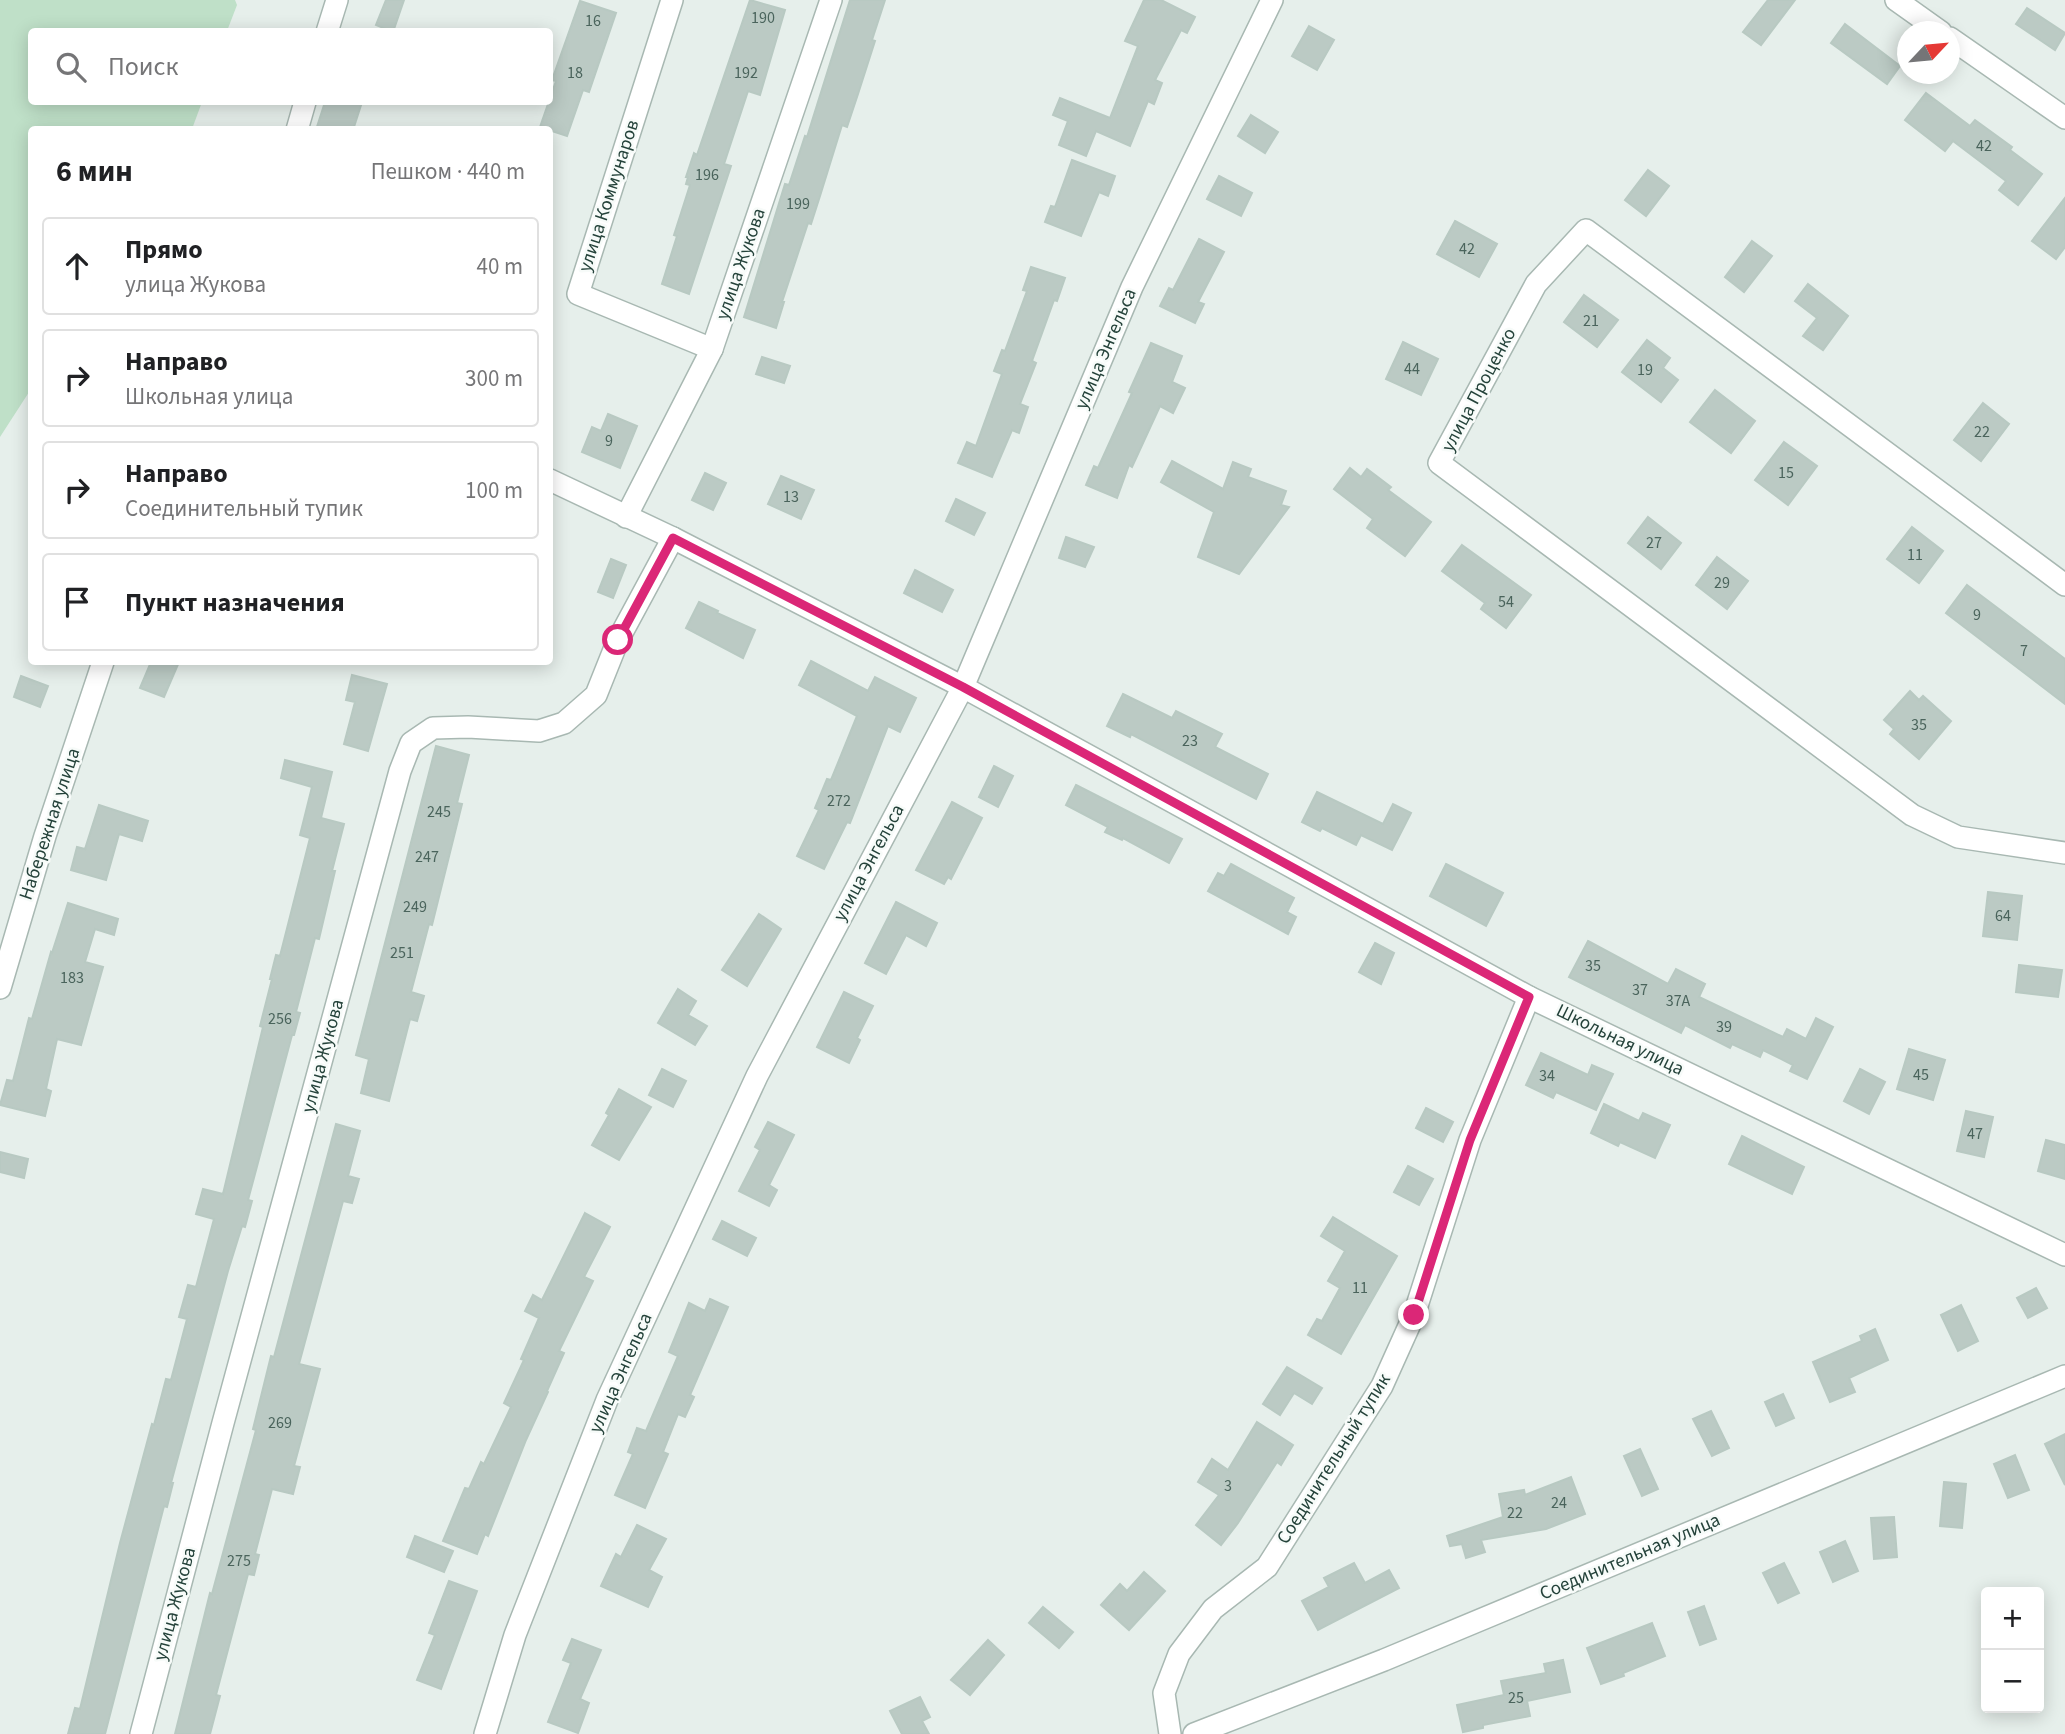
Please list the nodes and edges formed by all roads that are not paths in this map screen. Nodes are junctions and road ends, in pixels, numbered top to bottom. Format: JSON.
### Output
{"nodes":[{"id":1,"x":337,"y":0,"type":"edge"},
{"id":2,"x":672,"y":0,"type":"edge"},
{"id":3,"x":831,"y":0,"type":"edge"},
{"id":4,"x":1272,"y":0,"type":"edge"},
{"id":5,"x":1896,"y":0,"type":"edge"},
{"id":6,"x":1926,"y":21,"type":"edge"},
{"id":7,"x":328,"y":28,"type":"edge"},
{"id":8,"x":1960,"y":44,"type":"edge"},
{"id":9,"x":304,"y":105,"type":"edge"},
{"id":10,"x":2065,"y":118,"type":"edge"},
{"id":11,"x":297,"y":126,"type":"edge"},
{"id":12,"x":712,"y":349,"type":"junction"},
{"id":13,"x":553,"y":481,"type":"edge"},
{"id":14,"x":626,"y":517,"type":"junction"},
{"id":15,"x":673,"y":538,"type":"junction"},
{"id":16,"x":2065,"y":585,"type":"edge"},
{"id":17,"x":102,"y":665,"type":"edge"},
{"id":18,"x":963,"y":687,"type":"junction"},
{"id":19,"x":2065,"y":853,"type":"edge"},
{"id":20,"x":0,"y":988,"type":"edge"},
{"id":21,"x":1529,"y":997,"type":"junction"},
{"id":22,"x":2065,"y":1255,"type":"edge"},
{"id":23,"x":2065,"y":1376,"type":"edge"},
{"id":24,"x":141,"y":1734,"type":"edge"},
{"id":25,"x":485,"y":1734,"type":"edge"},
{"id":26,"x":1170,"y":1734,"type":"edge"},
{"id":27,"x":1194,"y":1734,"type":"edge"}],
"edges":[{"from":1,"to":7,"type":"street"},
{"from":2,"to":12,"type":"street","name":"улица Коммунаров"},
{"from":3,"to":12,"type":"street","name":"улица Жукова"},
{"from":4,"to":18,"type":"street","name":"улица Энгельса"},
{"from":5,"to":6,"type":"street"},
{"from":8,"to":10,"type":"street"},
{"from":9,"to":11,"type":"street"},
{"from":12,"to":14,"type":"street","name":"улица Жукова"},
{"from":13,"to":14,"type":"street","name":"Школьная улица"},
{"from":14,"to":15,"type":"street","name":"Школьная улица"},
{"from":15,"to":18,"type":"street","name":"Школьная улица"},
{"from":15,"to":24,"type":"street","name":"улица Жукова"},
{"from":16,"to":19,"type":"street","name":"улица Проценко"},
{"from":17,"to":20,"type":"street","name":"Набережная улица"},
{"from":18,"to":21,"type":"street","name":"Школьная улица"},
{"from":18,"to":25,"type":"street","name":"улица Энгельса"},
{"from":21,"to":22,"type":"street","name":"Школьная улица"},
{"from":21,"to":26,"type":"street","name":"Соединительный тупик"},
{"from":23,"to":27,"type":"street","name":"Соединительная улица"}]}
